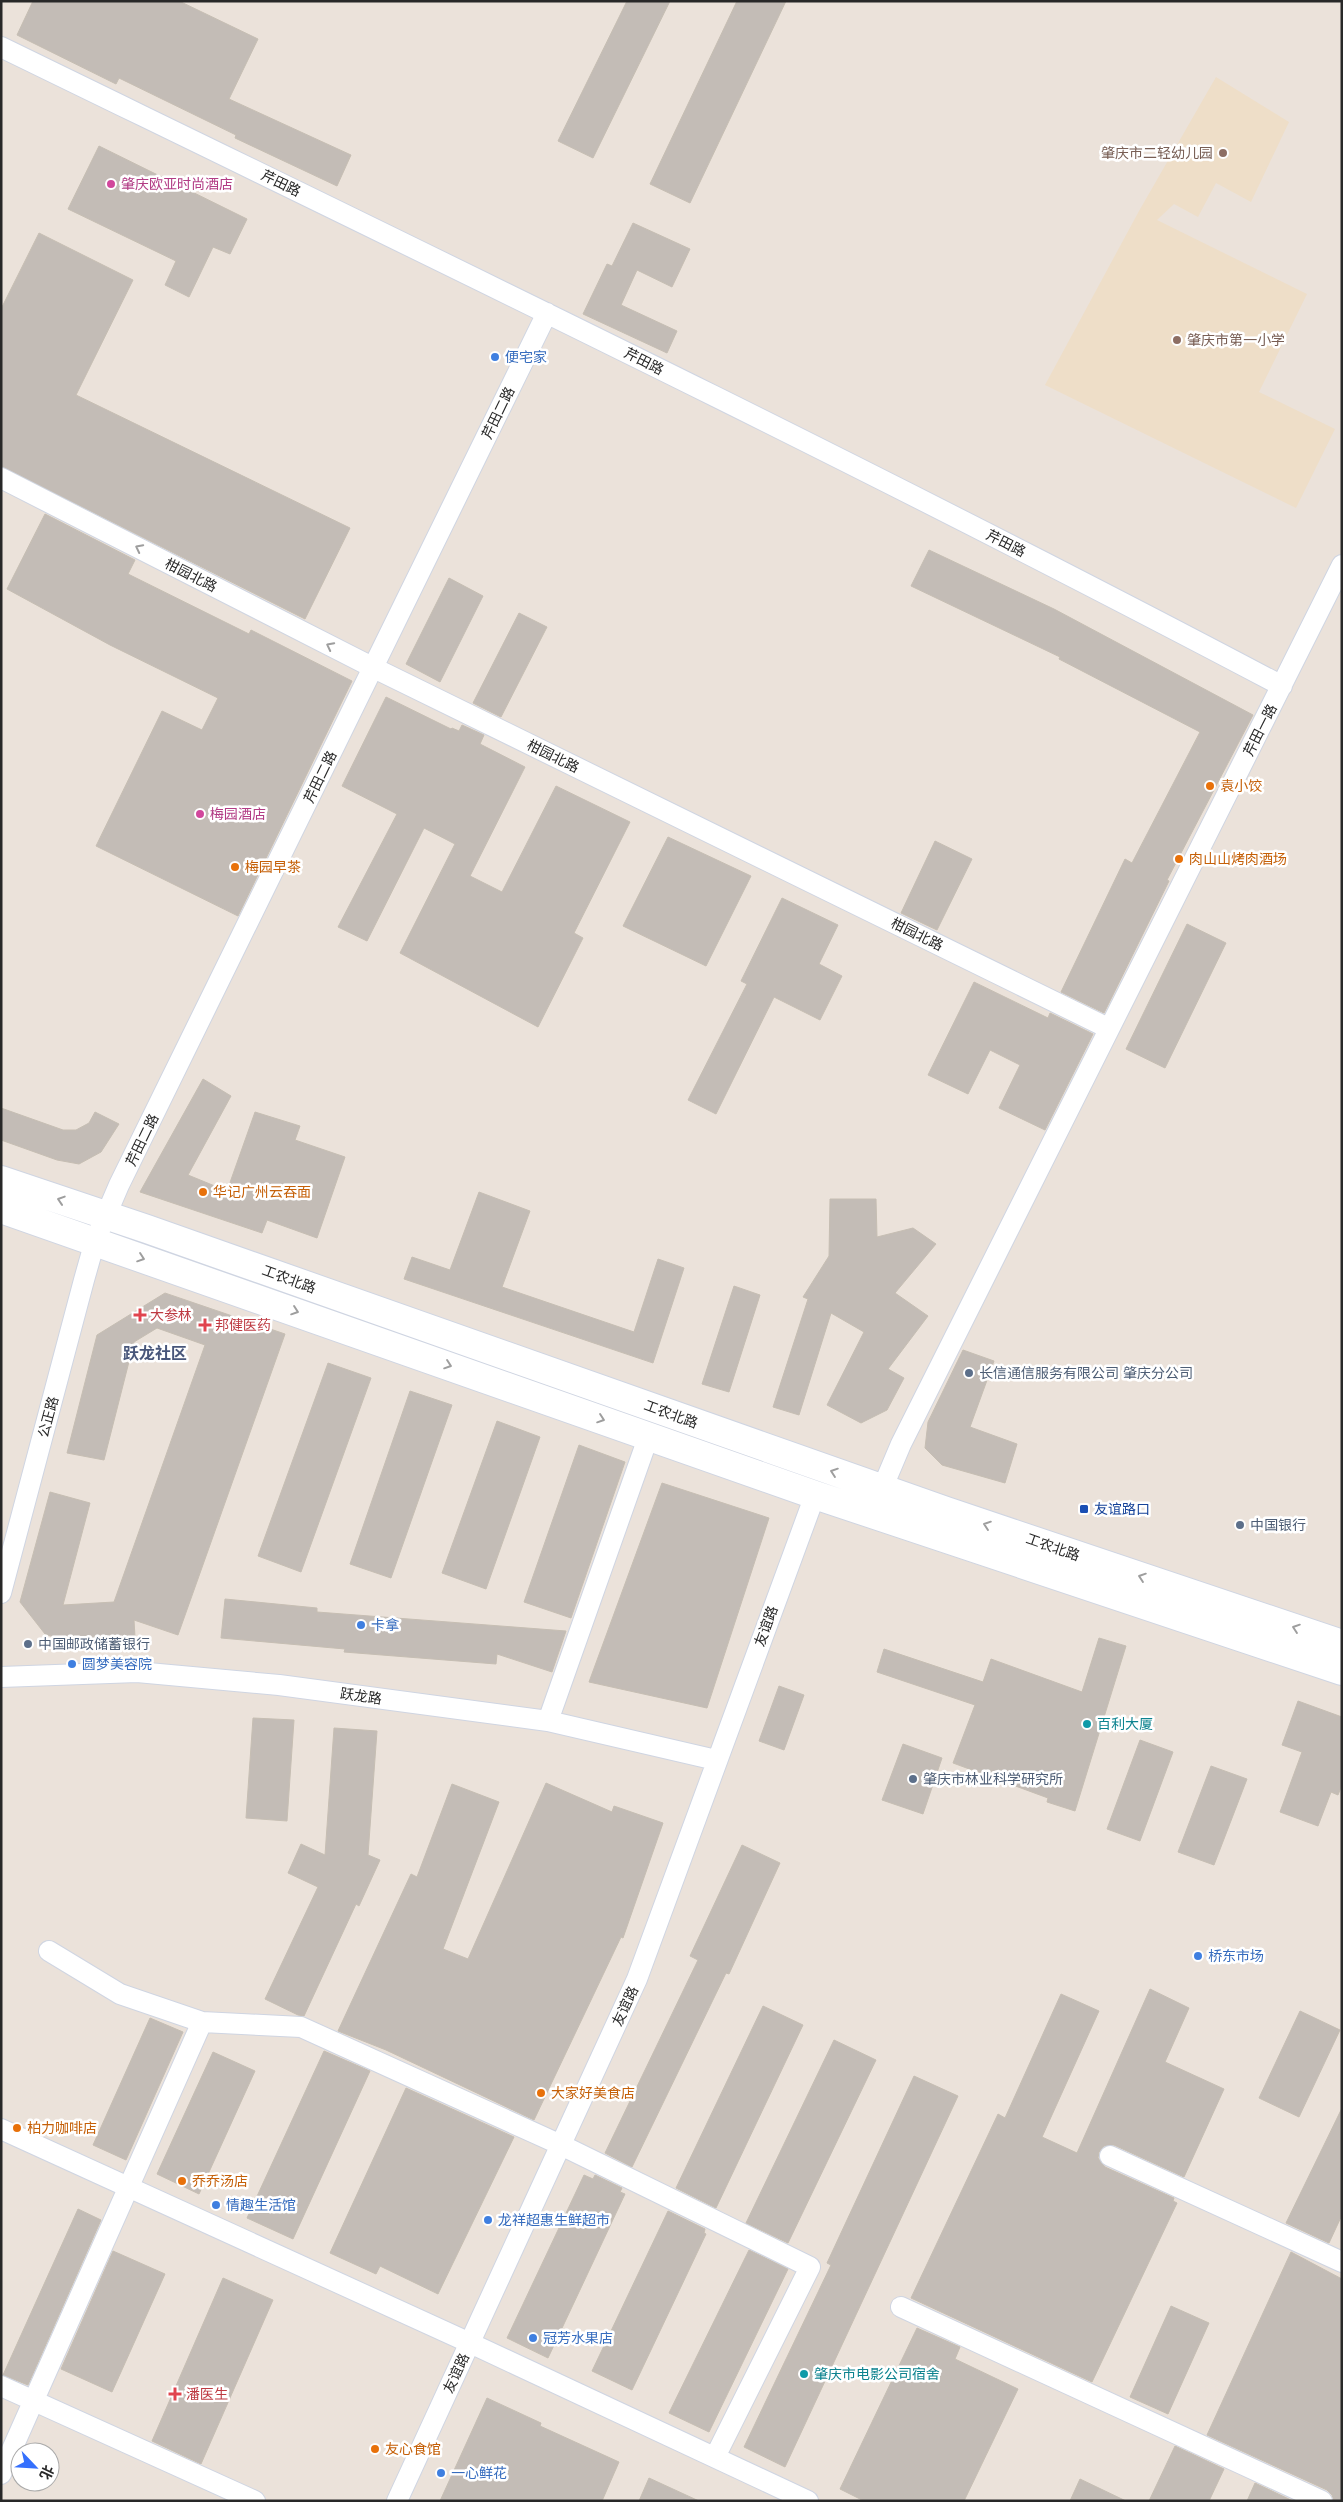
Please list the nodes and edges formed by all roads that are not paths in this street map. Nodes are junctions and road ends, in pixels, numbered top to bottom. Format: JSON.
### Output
{"nodes":[{"id":1,"x":1,"y":47,"type":"edge"},
{"id":2,"x":547,"y":313,"type":"junction"},
{"id":3,"x":1,"y":478,"type":"edge"},
{"id":4,"x":1342,"y":565,"type":"edge"},
{"id":5,"x":374,"y":668,"type":"junction"},
{"id":6,"x":1282,"y":686,"type":"junction"},
{"id":7,"x":1108,"y":1028,"type":"junction"},
{"id":8,"x":1,"y":1180,"type":"edge"},
{"id":9,"x":1,"y":1209,"type":"edge"},
{"id":10,"x":107,"y":1215,"type":"junction"},
{"id":11,"x":95,"y":1241,"type":"junction"},
{"id":12,"x":649,"y":1436,"type":"junction"},
{"id":13,"x":882,"y":1489,"type":"junction"},
{"id":14,"x":815,"y":1495,"type":"junction"},
{"id":15,"x":1,"y":1593,"type":"edge"},
{"id":16,"x":1342,"y":1644,"type":"edge"},
{"id":17,"x":1342,"y":1671,"type":"edge"},
{"id":18,"x":1,"y":1677,"type":"edge"},
{"id":19,"x":548,"y":1721,"type":"junction"},
{"id":20,"x":716,"y":1760,"type":"junction"},
{"id":21,"x":49,"y":1951,"type":"dead end"},
{"id":22,"x":202,"y":2022,"type":"junction"},
{"id":23,"x":1,"y":2129,"type":"edge"},
{"id":24,"x":561,"y":2145,"type":"junction"},
{"id":25,"x":1110,"y":2156,"type":"dead end"},
{"id":26,"x":128,"y":2186,"type":"junction"},
{"id":27,"x":1342,"y":2262,"type":"edge"},
{"id":28,"x":901,"y":2307,"type":"dead end"},
{"id":29,"x":470,"y":2343,"type":"junction"},
{"id":30,"x":1,"y":2386,"type":"edge"},
{"id":31,"x":33,"y":2402,"type":"junction"},
{"id":32,"x":715,"y":2458,"type":"junction"},
{"id":33,"x":1,"y":2474,"type":"edge"},
{"id":34,"x":255,"y":2501,"type":"edge"},
{"id":35,"x":397,"y":2501,"type":"edge"},
{"id":36,"x":808,"y":2501,"type":"edge"},
{"id":37,"x":1322,"y":2501,"type":"edge"}],
"edges":[{"from":1,"to":2,"type":"street","name":"芹田路"},
{"from":2,"to":5,"type":"street","name":"芹田二路"},
{"from":2,"to":6,"type":"street","name":"芹田路"},
{"from":5,"to":3,"type":"street","name":"柑园北路","one_way":true},
{"from":4,"to":6,"type":"street","name":"芹田一路"},
{"from":5,"to":7,"type":"street","name":"柑园北路"},
{"from":5,"to":10,"type":"street","name":"芹田二路"},
{"from":6,"to":7,"type":"street","name":"芹田一路"},
{"from":7,"to":13,"type":"street","name":"芹田一路"},
{"from":10,"to":8,"type":"street","name":"工农北路","one_way":true},
{"from":9,"to":11,"type":"street","name":"工农北路"},
{"from":10,"to":11,"type":"street","name":"芹田二路"},
{"from":13,"to":10,"type":"street","name":"工农北路","one_way":true},
{"from":11,"to":12,"type":"street","name":"工农北路","one_way":true},
{"from":11,"to":15,"type":"street","name":"公正路"},
{"from":12,"to":14,"type":"street","name":"工农北路"},
{"from":12,"to":19,"type":"street"},
{"from":16,"to":13,"type":"street","name":"工农北路","one_way":true},
{"from":14,"to":17,"type":"street","name":"工农北路"},
{"from":14,"to":20,"type":"street","name":"友谊路"},
{"from":18,"to":19,"type":"street","name":"跃龙路"},
{"from":19,"to":20,"type":"street","name":"跃龙路"},
{"from":20,"to":24,"type":"street","name":"友谊路"},
{"from":21,"to":22,"type":"street"},
{"from":22,"to":24,"type":"street"},
{"from":22,"to":26,"type":"street"},
{"from":23,"to":26,"type":"street"},
{"from":24,"to":29,"type":"street","name":"友谊路"},
{"from":24,"to":32,"type":"street"},
{"from":25,"to":27,"type":"street"},
{"from":26,"to":29,"type":"street"},
{"from":26,"to":31,"type":"street"},
{"from":28,"to":37,"type":"street"},
{"from":29,"to":32,"type":"street"},
{"from":29,"to":35,"type":"street","name":"友谊路"},
{"from":30,"to":31,"type":"street"},
{"from":31,"to":33,"type":"street"},
{"from":31,"to":34,"type":"street"},
{"from":32,"to":36,"type":"street"}]}
